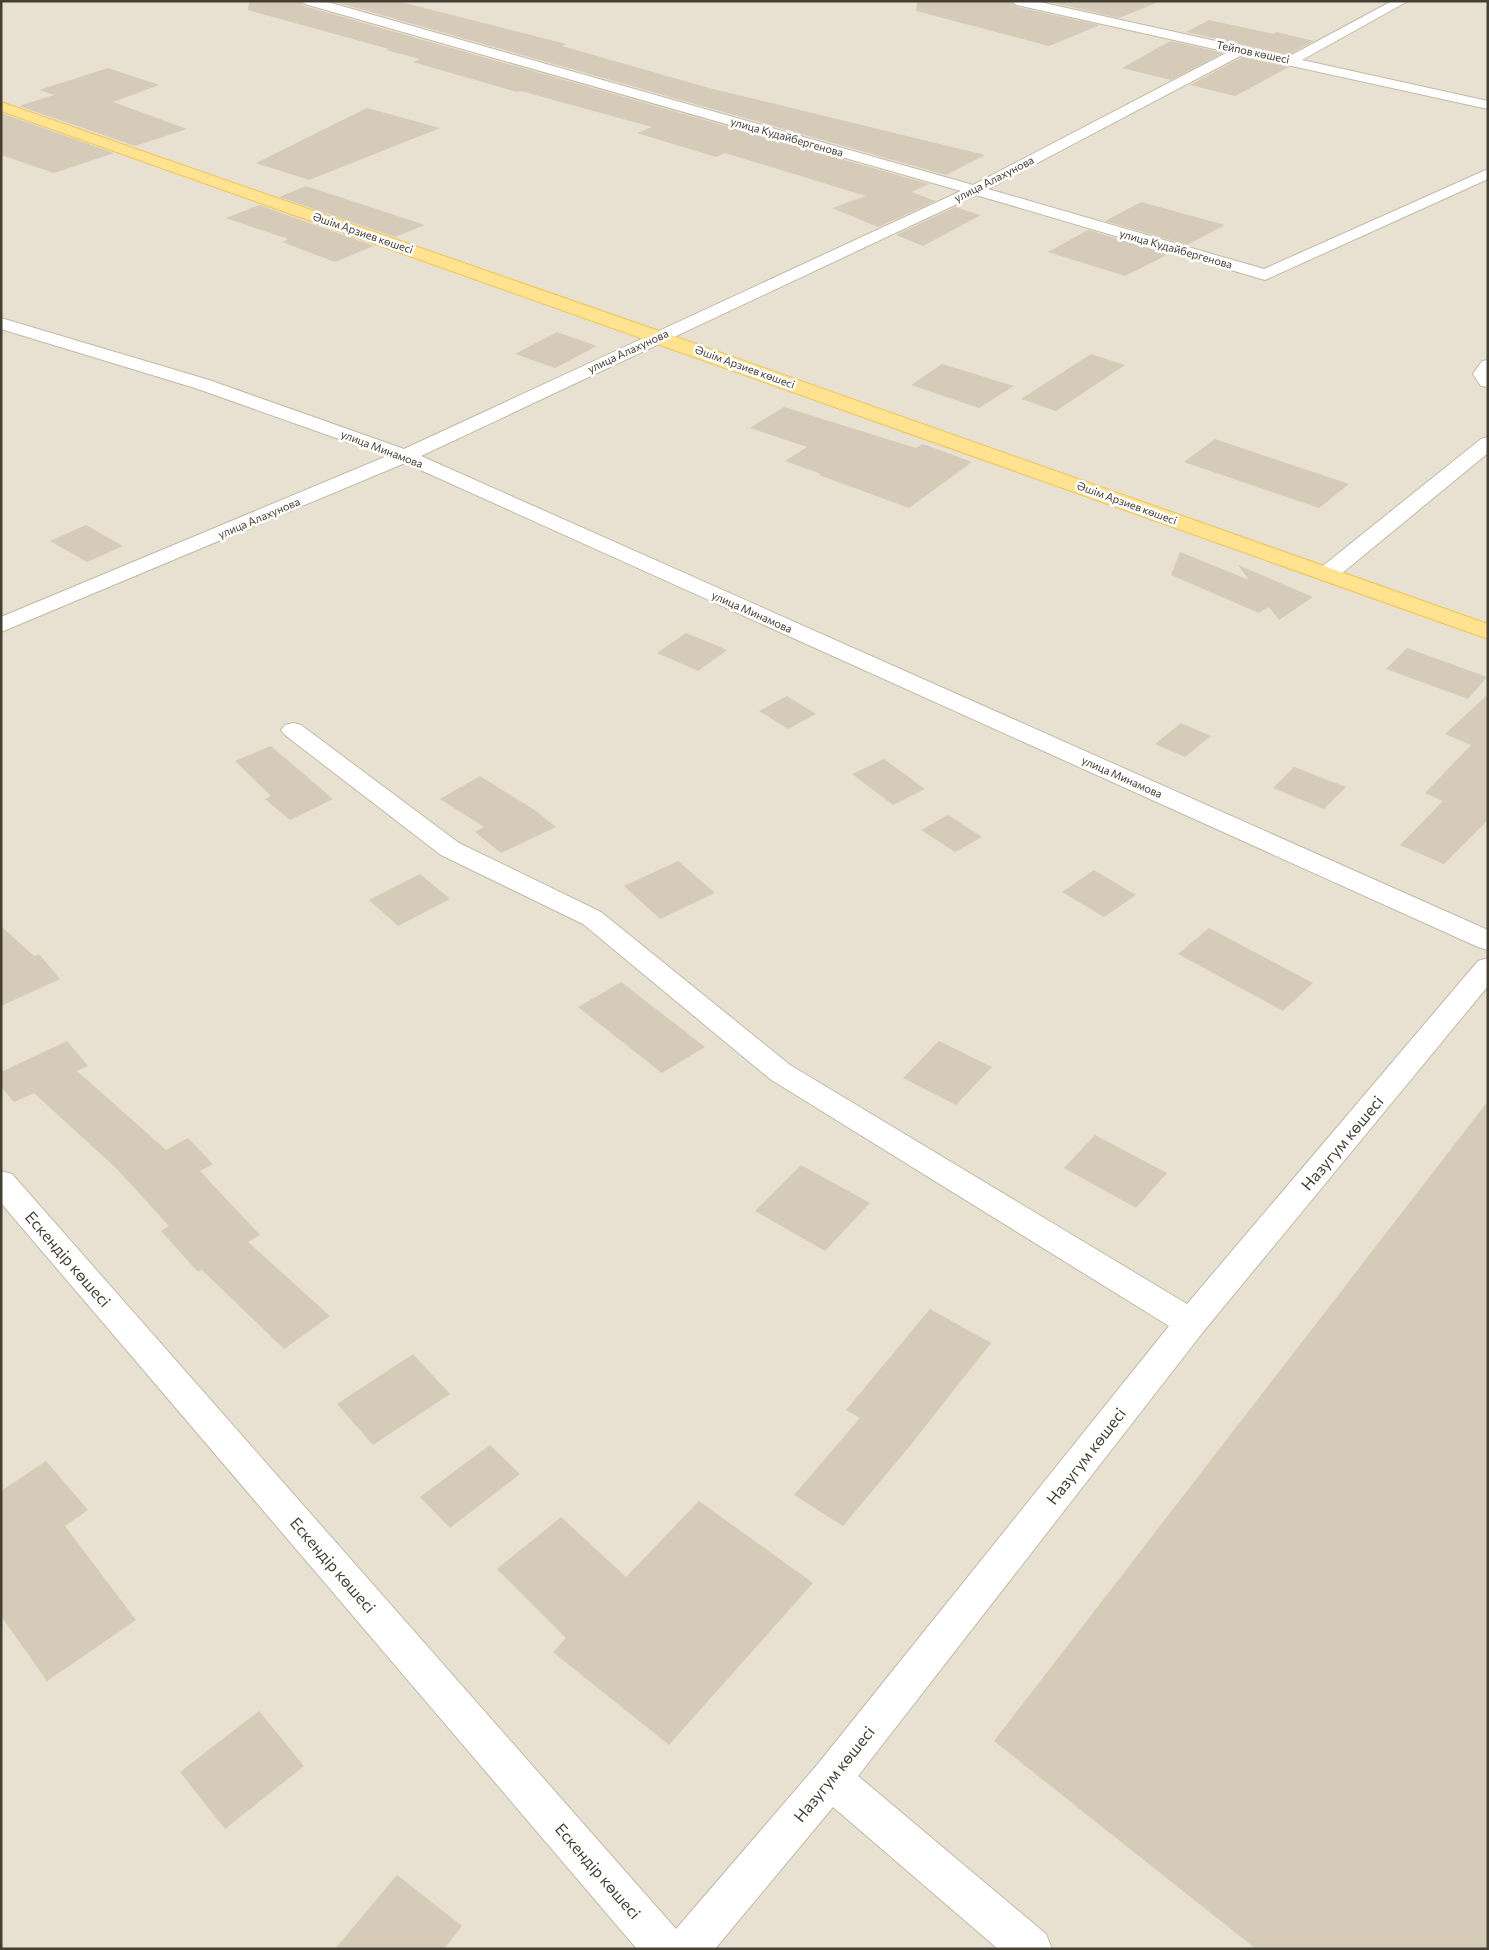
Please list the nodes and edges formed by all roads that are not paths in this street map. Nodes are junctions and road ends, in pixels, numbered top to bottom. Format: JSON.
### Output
{"nodes":[{"id":1,"x":309,"y":1,"type":"edge"},
{"id":2,"x":1018,"y":1,"type":"edge"},
{"id":3,"x":1402,"y":1,"type":"edge"},
{"id":4,"x":1241,"y":50,"type":"junction"},
{"id":5,"x":1292,"y":60,"type":"junction"},
{"id":6,"x":1488,"y":105,"type":"edge"},
{"id":7,"x":1,"y":106,"type":"edge"},
{"id":8,"x":1488,"y":173,"type":"edge"},
{"id":9,"x":975,"y":190,"type":"junction"},
{"id":10,"x":1,"y":324,"type":"edge"},
{"id":11,"x":659,"y":337,"type":"junction"},
{"id":12,"x":1488,"y":365,"type":"edge"},
{"id":13,"x":1488,"y":382,"type":"edge"},
{"id":14,"x":1488,"y":443,"type":"edge"},
{"id":15,"x":405,"y":456,"type":"junction"},
{"id":16,"x":1327,"y":574,"type":"junction"},
{"id":17,"x":1,"y":625,"type":"edge"},
{"id":18,"x":1488,"y":632,"type":"edge"},
{"id":19,"x":293,"y":730,"type":"dead end"},
{"id":20,"x":1488,"y":941,"type":"edge"},
{"id":21,"x":1488,"y":967,"type":"edge"},
{"id":22,"x":1,"y":1182,"type":"edge"},
{"id":23,"x":1191,"y":1323,"type":"junction"},
{"id":24,"x":830,"y":1779,"type":"junction"},
{"id":25,"x":665,"y":1949,"type":"edge"},
{"id":26,"x":688,"y":1949,"type":"edge"},
{"id":27,"x":1032,"y":1949,"type":"edge"}],
"edges":[{"from":1,"to":9,"type":"street","name":"улица Кудайбергенова"},
{"from":2,"to":4,"type":"street","name":"Тейпов көшесі"},
{"from":3,"to":5,"type":"street"},
{"from":4,"to":5,"type":"street","name":"Тейпов көшесі"},
{"from":4,"to":9,"type":"street","name":"улица Алахунова"},
{"from":5,"to":6,"type":"street","name":"Тейпов көшесі"},
{"from":7,"to":11,"type":"main road","name":"Әшім Арзиев көшесі"},
{"from":8,"to":9,"type":"street","name":"улица Кудайбергенова"},
{"from":9,"to":11,"type":"street","name":"улица Алахунова"},
{"from":10,"to":15,"type":"street","name":"улица Минамова"},
{"from":11,"to":15,"type":"street","name":"улица Алахунова"},
{"from":11,"to":16,"type":"main road","name":"Әшім Арзиев көшесі"},
{"from":12,"to":13,"type":"street"},
{"from":14,"to":16,"type":"street"},
{"from":15,"to":17,"type":"street","name":"улица Алахунова"},
{"from":15,"to":20,"type":"street","name":"улица Минамова"},
{"from":16,"to":18,"type":"main road","name":"Әшім Арзиев көшесі"},
{"from":19,"to":23,"type":"street"},
{"from":21,"to":23,"type":"street","name":"Назугум көшесі"},
{"from":22,"to":25,"type":"street","name":"Ескендір көшесі"},
{"from":23,"to":24,"type":"street","name":"Назугум көшесі"},
{"from":24,"to":26,"type":"street","name":"Назугум көшесі"},
{"from":24,"to":27,"type":"street"}]}
